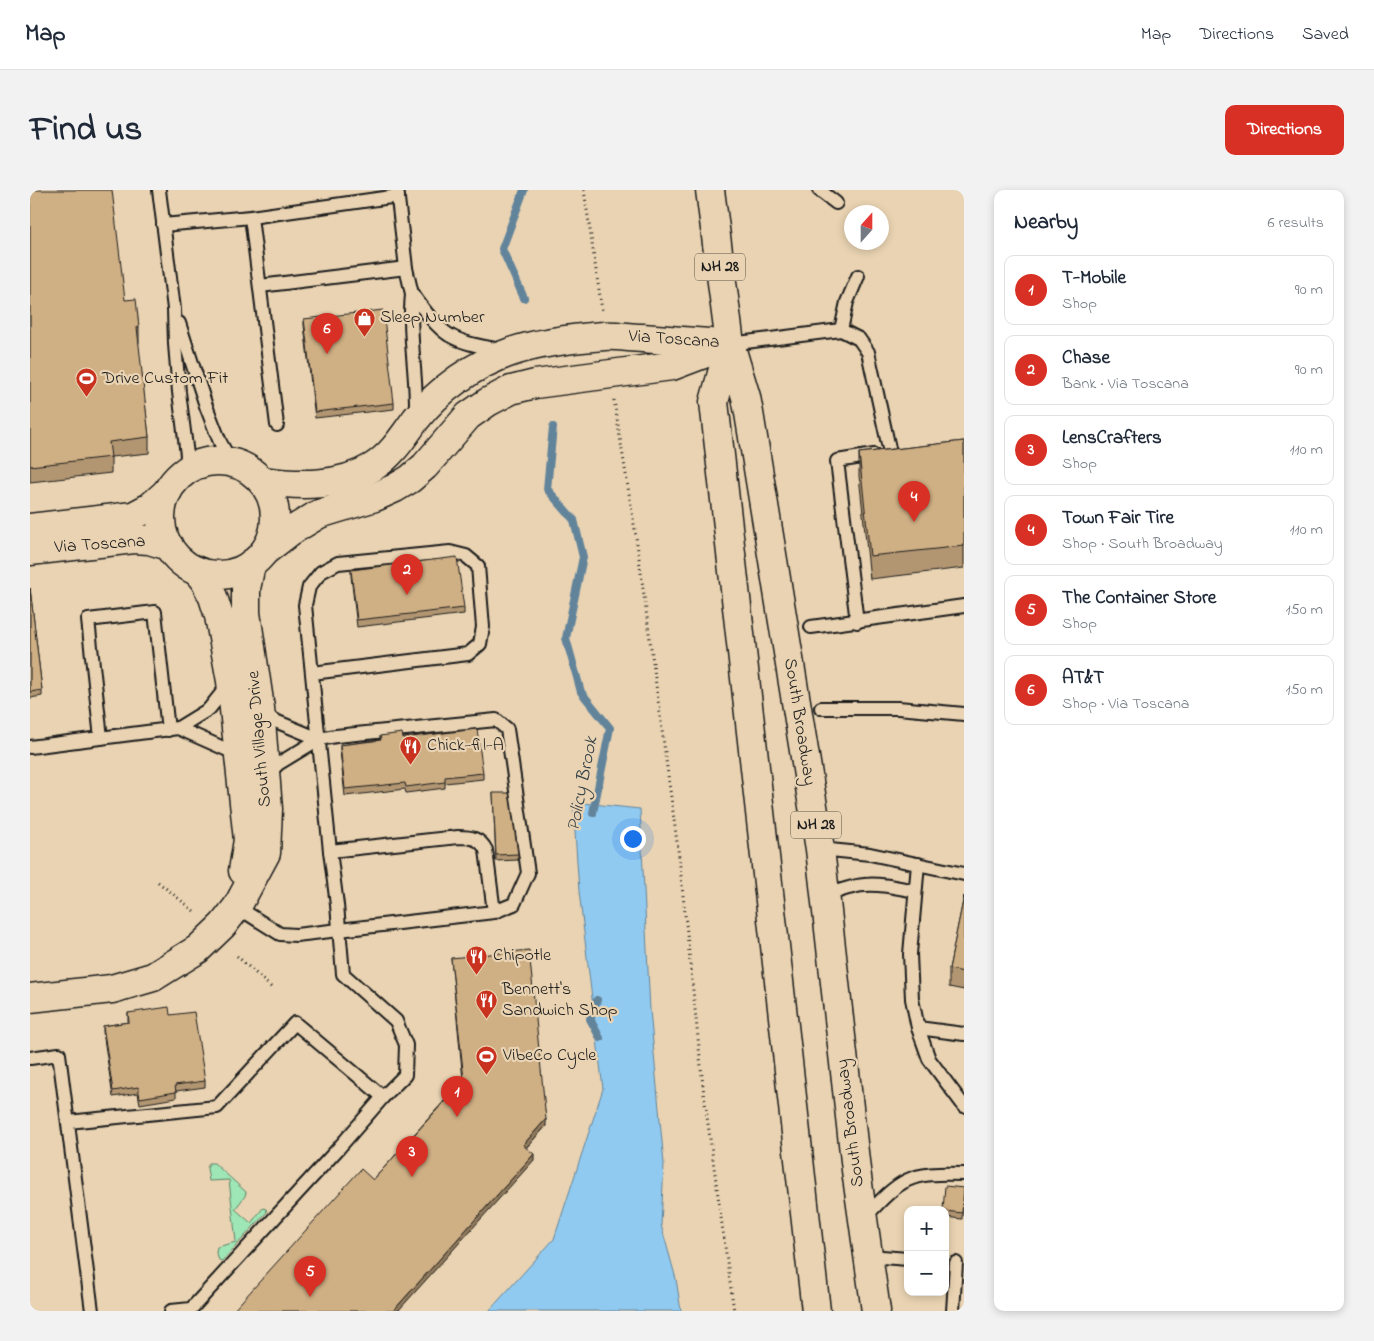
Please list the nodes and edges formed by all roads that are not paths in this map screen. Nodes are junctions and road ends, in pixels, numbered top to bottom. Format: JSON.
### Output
{"nodes":[{"id":1,"x":158,"y":190,"type":"edge"},
{"id":2,"x":710,"y":190,"type":"edge"},
{"id":3,"x":819,"y":190,"type":"edge"},
{"id":4,"x":398,"y":193,"type":"edge"},
{"id":5,"x":836,"y":202,"type":"dead end"},
{"id":6,"x":251,"y":217,"type":"junction"},
{"id":7,"x":163,"y":225,"type":"junction"},
{"id":8,"x":406,"y":268,"type":"junction"},
{"id":9,"x":858,"y":276,"type":"dead end"},
{"id":10,"x":260,"y":286,"type":"junction"},
{"id":11,"x":412,"y":294,"type":"junction"},
{"id":12,"x":174,"y":309,"type":"junction"},
{"id":13,"x":841,"y":330,"type":"junction"},
{"id":14,"x":730,"y":344,"type":"junction"},
{"id":15,"x":511,"y":352,"type":"junction"},
{"id":16,"x":416,"y":419,"type":"junction"},
{"id":17,"x":277,"y":425,"type":"dead end"},
{"id":18,"x":231,"y":462,"type":"junction"},
{"id":19,"x":185,"y":472,"type":"junction"},
{"id":20,"x":263,"y":482,"type":"junction"},
{"id":21,"x":167,"y":492,"type":"junction"},
{"id":22,"x":30,"y":528,"type":"edge"},
{"id":23,"x":169,"y":546,"type":"junction"},
{"id":24,"x":30,"y":551,"type":"edge"},
{"id":25,"x":258,"y":558,"type":"junction"},
{"id":26,"x":197,"y":571,"type":"junction"},
{"id":27,"x":964,"y":606,"type":"edge"},
{"id":28,"x":857,"y":622,"type":"junction"},
{"id":29,"x":811,"y":627,"type":"dead end"},
{"id":30,"x":312,"y":673,"type":"junction"},
{"id":31,"x":231,"y":681,"type":"junction"},
{"id":32,"x":260,"y":708,"type":"junction"},
{"id":33,"x":822,"y":708,"type":"dead end"},
{"id":34,"x":964,"y":714,"type":"edge"},
{"id":35,"x":173,"y":729,"type":"junction"},
{"id":36,"x":101,"y":738,"type":"junction"},
{"id":37,"x":319,"y":739,"type":"junction"},
{"id":38,"x":30,"y":747,"type":"edge"},
{"id":39,"x":239,"y":755,"type":"junction"},
{"id":40,"x":266,"y":776,"type":"junction"},
{"id":41,"x":820,"y":849,"type":"junction"},
{"id":42,"x":330,"y":851,"type":"junction"},
{"id":43,"x":918,"y":864,"type":"junction"},
{"id":44,"x":964,"y":874,"type":"edge"},
{"id":45,"x":915,"y":891,"type":"junction"},
{"id":46,"x":826,"y":896,"type":"junction"},
{"id":47,"x":237,"y":907,"type":"junction"},
{"id":48,"x":494,"y":912,"type":"junction"},
{"id":49,"x":339,"y":930,"type":"junction"},
{"id":50,"x":30,"y":998,"type":"edge"},
{"id":51,"x":918,"y":1028,"type":"junction"},
{"id":52,"x":964,"y":1034,"type":"edge"},
{"id":53,"x":30,"y":1058,"type":"edge"},
{"id":54,"x":382,"y":1097,"type":"junction"},
{"id":55,"x":964,"y":1106,"type":"edge"},
{"id":56,"x":68,"y":1122,"type":"junction"},
{"id":57,"x":964,"y":1174,"type":"edge"},
{"id":58,"x":863,"y":1219,"type":"junction"},
{"id":59,"x":869,"y":1256,"type":"junction"},
{"id":60,"x":904,"y":1259,"type":"edge"},
{"id":61,"x":955,"y":1263,"type":"edge"},
{"id":62,"x":192,"y":1310,"type":"edge"},
{"id":63,"x":92,"y":1311,"type":"edge"},
{"id":64,"x":171,"y":1311,"type":"edge"},
{"id":65,"x":816,"y":1311,"type":"edge"},
{"id":66,"x":876,"y":1311,"type":"edge"},
{"id":67,"x":953,"y":1311,"type":"edge"}],
"edges":[{"from":1,"to":7,"type":"lane"},
{"from":2,"to":14,"type":"main road","name":"South Broadway","number":"NH 28"},
{"from":3,"to":5,"type":"lane"},
{"from":4,"to":6,"type":"lane"},
{"from":4,"to":8,"type":"lane"},
{"from":6,"to":7,"type":"lane"},
{"from":6,"to":10,"type":"lane"},
{"from":7,"to":12,"type":"lane"},
{"from":8,"to":10,"type":"lane"},
{"from":8,"to":11,"type":"lane"},
{"from":9,"to":13,"type":"lane"},
{"from":10,"to":17,"type":"lane"},
{"from":11,"to":15,"type":"lane"},
{"from":11,"to":16,"type":"lane"},
{"from":12,"to":18,"type":"lane"},
{"from":12,"to":19,"type":"lane"},
{"from":13,"to":14,"type":"lane"},
{"from":13,"to":28,"type":"lane"},
{"from":14,"to":15,"type":"main road","name":"Via Toscana"},
{"from":14,"to":25,"type":"main road","name":"Via Toscana"},
{"from":14,"to":41,"type":"main road","name":"South Broadway","number":"NH 28"},
{"from":14,"to":65,"type":"main road","name":"South Broadway","number":"NH 28"},
{"from":15,"to":16,"type":"main road","name":"Via Toscana"},
{"from":16,"to":20,"type":"main road","name":"Via Toscana"},
{"from":18,"to":19,"type":"main road"},
{"from":18,"to":20,"type":"main road"},
{"from":19,"to":21,"type":"main road"},
{"from":20,"to":25,"type":"main road"},
{"from":21,"to":22,"type":"main road","name":"Via Toscana"},
{"from":21,"to":23,"type":"main road"},
{"from":23,"to":24,"type":"main road","name":"Via Toscana"},
{"from":23,"to":26,"type":"main road"},
{"from":25,"to":26,"type":"main road"},
{"from":25,"to":32,"type":"main road","name":"South Village Drive"},
{"from":26,"to":31,"type":"main road","name":"South Village Drive"},
{"from":27,"to":28,"type":"lane"},
{"from":28,"to":29,"type":"lane"},
{"from":30,"to":30,"type":"lane"},
{"from":30,"to":37,"type":"lane"},
{"from":31,"to":35,"type":"lane"},
{"from":31,"to":39,"type":"main road","name":"South Village Drive"},
{"from":32,"to":37,"type":"lane"},
{"from":32,"to":40,"type":"main road","name":"South Village Drive"},
{"from":33,"to":34,"type":"lane"},
{"from":35,"to":36,"type":"lane"},
{"from":35,"to":36,"type":"lane"},
{"from":35,"to":39,"type":"lane"},
{"from":36,"to":38,"type":"lane"},
{"from":37,"to":40,"type":"lane"},
{"from":37,"to":42,"type":"lane"},
{"from":37,"to":48,"type":"lane"},
{"from":39,"to":47,"type":"main road","name":"South Village Drive"},
{"from":40,"to":47,"type":"main road","name":"South Village Drive"},
{"from":41,"to":43,"type":"lane"},
{"from":41,"to":46,"type":"main road","name":"South Broadway","number":"NH 28"},
{"from":42,"to":48,"type":"lane"},
{"from":42,"to":49,"type":"lane"},
{"from":43,"to":44,"type":"lane"},
{"from":43,"to":45,"type":"lane"},
{"from":45,"to":46,"type":"lane"},
{"from":45,"to":51,"type":"lane"},
{"from":46,"to":58,"type":"main road","name":"South Broadway","number":"NH 28"},
{"from":47,"to":49,"type":"lane"},
{"from":47,"to":50,"type":"main road","name":"South Village Drive"},
{"from":48,"to":49,"type":"lane"},
{"from":49,"to":54,"type":"lane"},
{"from":51,"to":52,"type":"lane"},
{"from":51,"to":55,"type":"lane"},
{"from":53,"to":56,"type":"lane"},
{"from":54,"to":56,"type":"lane"},
{"from":54,"to":62,"type":"lane"},
{"from":56,"to":63,"type":"lane"},
{"from":57,"to":58,"type":"lane"},
{"from":58,"to":59,"type":"main road","name":"South Broadway","number":"NH 28"},
{"from":59,"to":60,"type":"lane"},
{"from":59,"to":66,"type":"main road","name":"South Broadway","number":"NH 28"},
{"from":61,"to":67,"type":"lane"},
{"from":62,"to":64,"type":"lane"}]}
